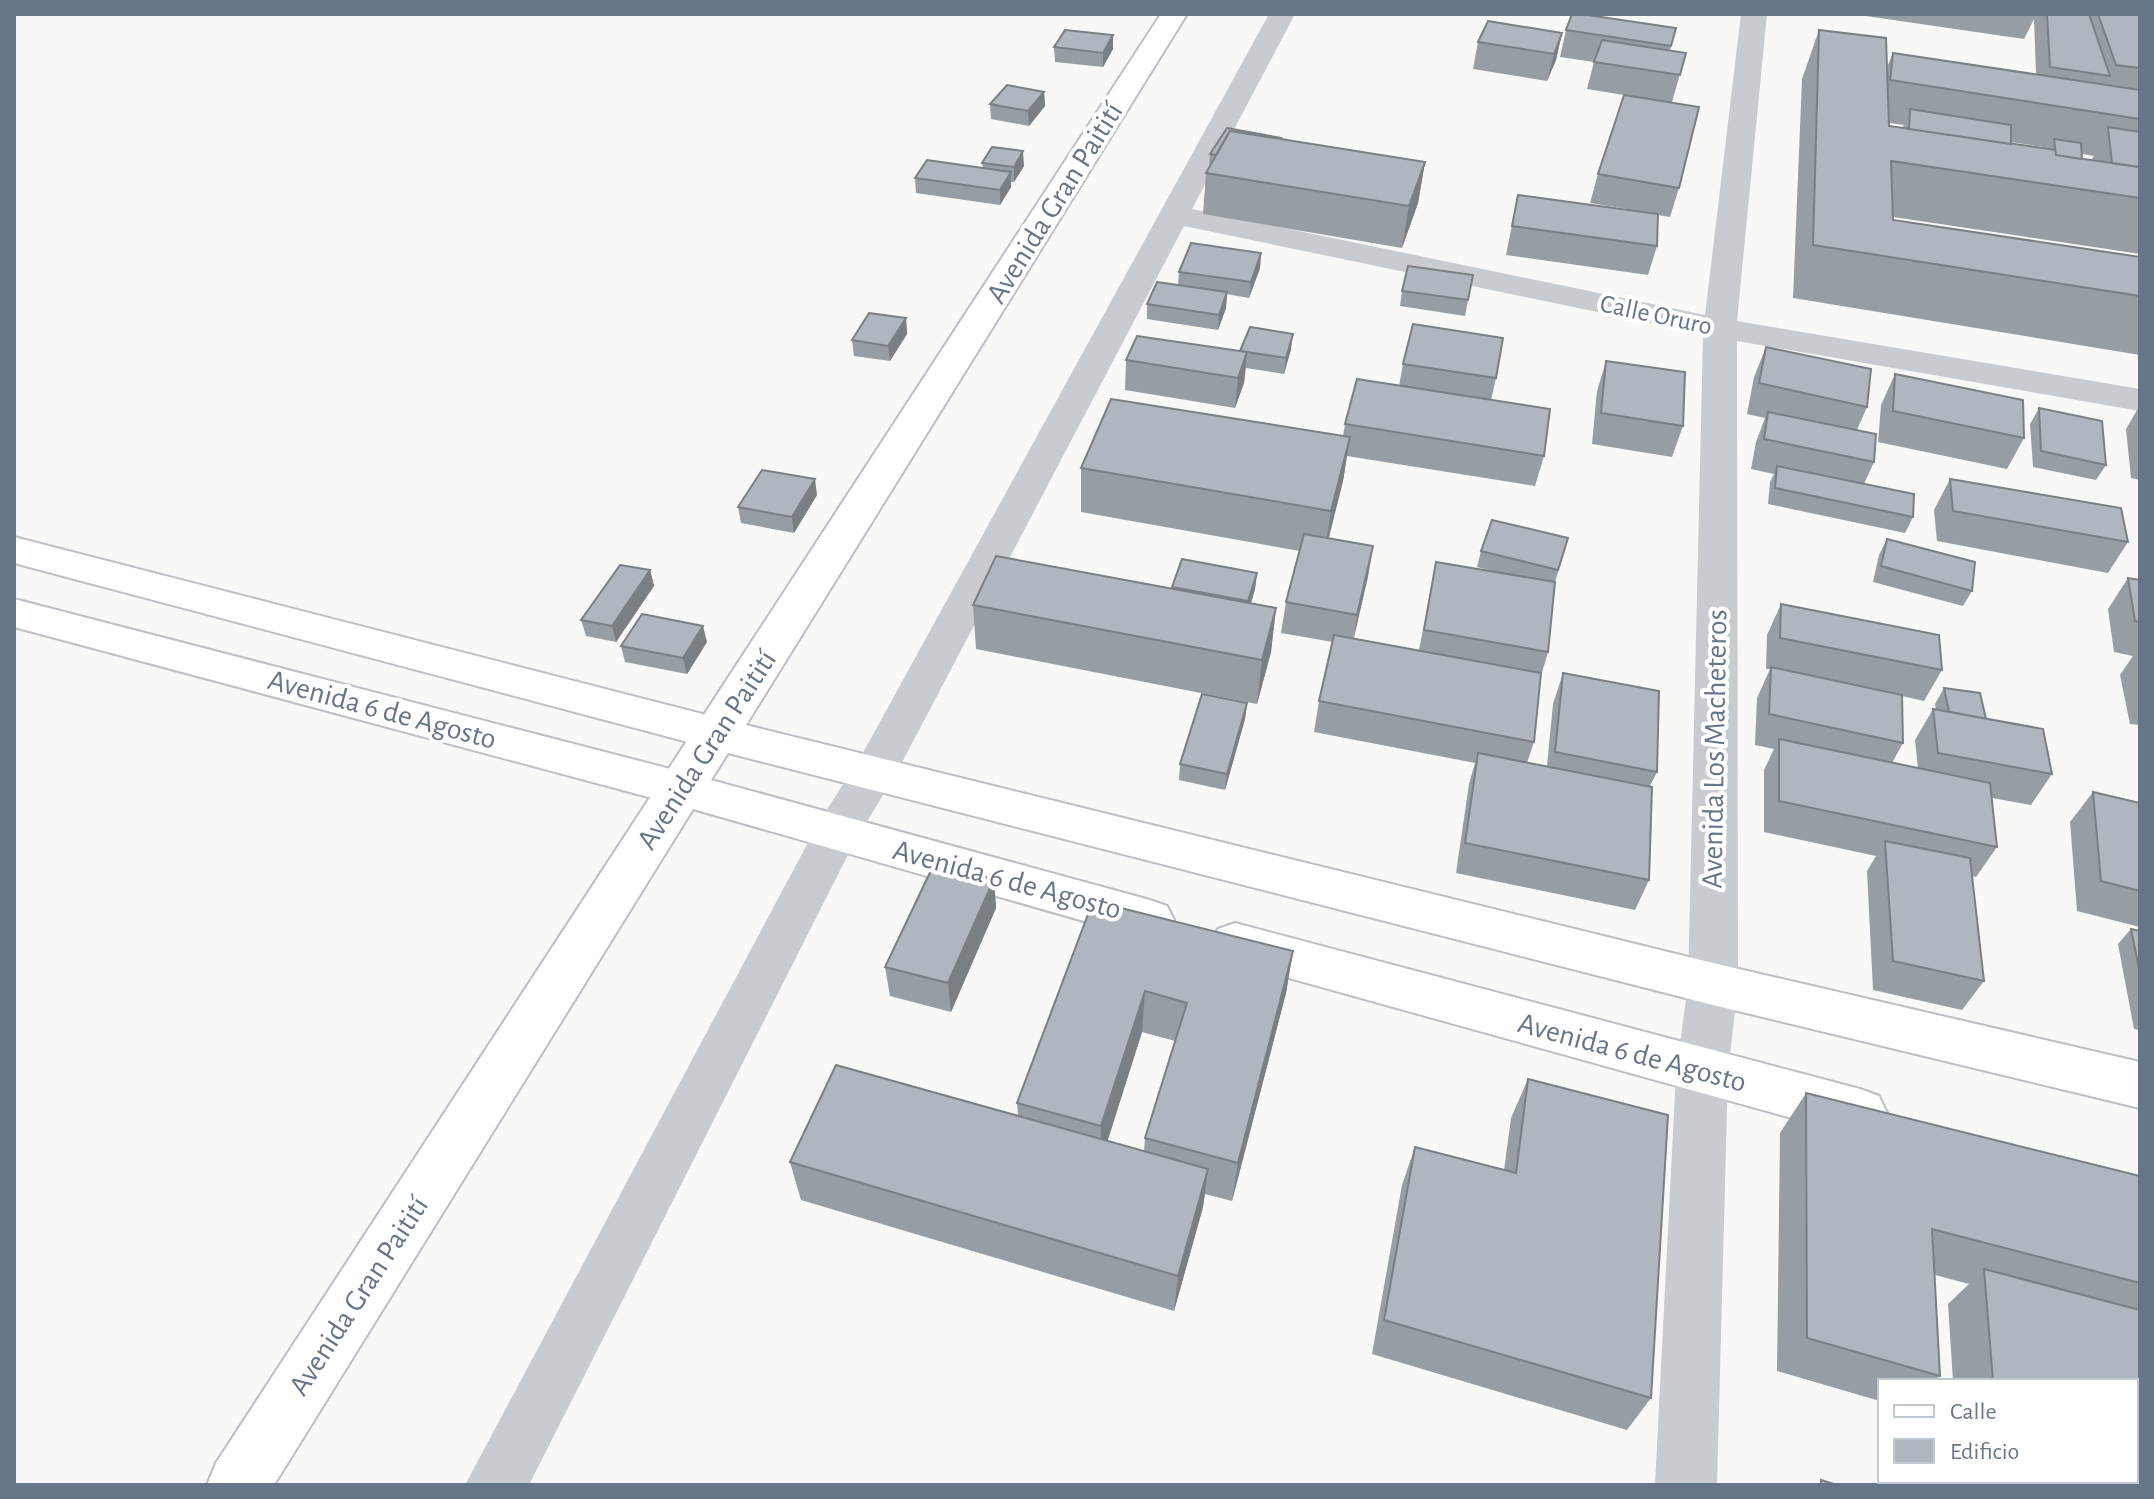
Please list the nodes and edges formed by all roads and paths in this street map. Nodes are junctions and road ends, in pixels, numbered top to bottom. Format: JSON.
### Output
{"nodes":[{"id":1,"x":1174,"y":14,"type":"edge"},
{"id":2,"x":1282,"y":14,"type":"edge"},
{"id":3,"x":1754,"y":14,"type":"edge"},
{"id":4,"x":1176,"y":215,"type":"junction"},
{"id":5,"x":1720,"y":328,"type":"junction"},
{"id":6,"x":2140,"y":400,"type":"edge"},
{"id":7,"x":14,"y":550,"type":"edge"},
{"id":8,"x":110,"y":575,"type":"junction"},
{"id":9,"x":34,"y":618,"type":"edge"},
{"id":10,"x":718,"y":734,"type":"junction"},
{"id":11,"x":875,"y":772,"type":"junction"},
{"id":12,"x":682,"y":789,"type":"junction"},
{"id":13,"x":836,"y":833,"type":"junction"},
{"id":14,"x":1713,"y":984,"type":"junction"},
{"id":15,"x":1702,"y":1073,"type":"junction"},
{"id":16,"x":2140,"y":1085,"type":"edge"},
{"id":17,"x":1899,"y":1123,"type":"edge"},
{"id":18,"x":238,"y":1485,"type":"edge"},
{"id":19,"x":496,"y":1485,"type":"edge"},
{"id":20,"x":1686,"y":1485,"type":"edge"}],
"edges":[{"from":1,"to":10,"type":"main road","name":"Avenida Gran Paitití"},
{"from":2,"to":4,"type":"street"},
{"from":3,"to":5,"type":"street","name":"Avenida Los Macheteros"},
{"from":4,"to":5,"type":"street","name":"Calle Oruro"},
{"from":4,"to":11,"type":"street"},
{"from":5,"to":6,"type":"street","name":"Calle Oruro"},
{"from":5,"to":14,"type":"street","name":"Avenida Los Macheteros"},
{"from":7,"to":8,"type":"main road","name":"Avenida 6 de Agosto"},
{"from":8,"to":9,"type":"main road"},
{"from":8,"to":10,"type":"main road","name":"Avenida 6 de Agosto"},
{"from":9,"to":12,"type":"main road","name":"Avenida 6 de Agosto"},
{"from":10,"to":11,"type":"main road","name":"Avenida 6 de Agosto"},
{"from":10,"to":12,"type":"main road","name":"Avenida Gran Paitití"},
{"from":11,"to":13,"type":"street"},
{"from":11,"to":14,"type":"main road","name":"Avenida 6 de Agosto"},
{"from":12,"to":13,"type":"main road","name":"Avenida 6 de Agosto"},
{"from":12,"to":18,"type":"main road","name":"Avenida Gran Paitití"},
{"from":13,"to":15,"type":"main road","name":"Avenida 6 de Agosto"},
{"from":13,"to":19,"type":"street"},
{"from":14,"to":15,"type":"street","name":"Avenida Los Macheteros"},
{"from":14,"to":16,"type":"main road","name":"Avenida 6 de Agosto"},
{"from":15,"to":17,"type":"main road","name":"Avenida 6 de Agosto"},
{"from":15,"to":20,"type":"street","name":"Avenida Los Macheteros"}]}
